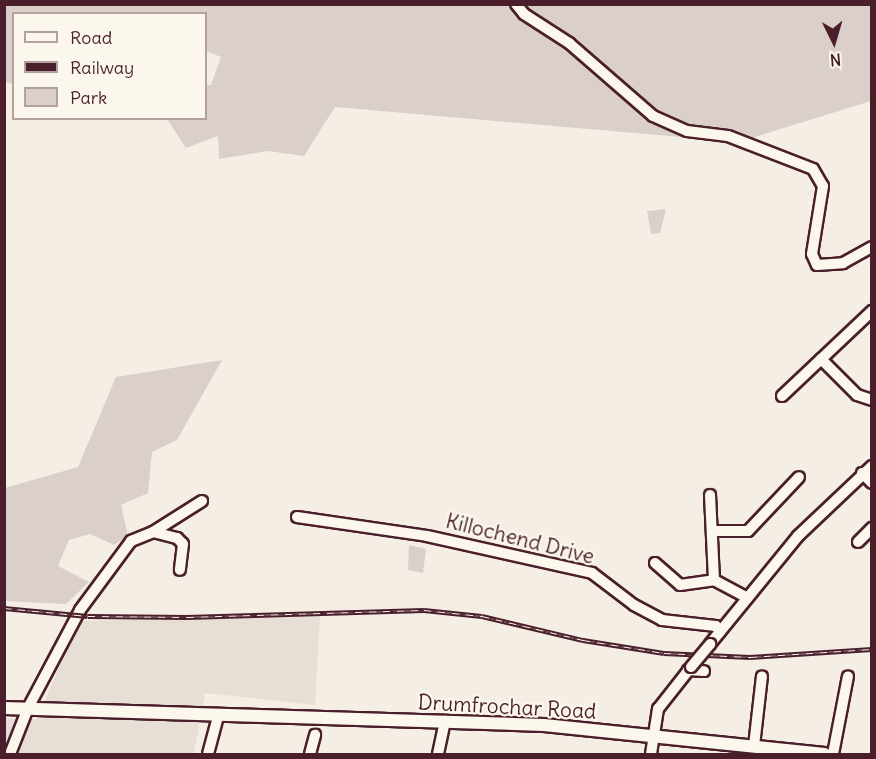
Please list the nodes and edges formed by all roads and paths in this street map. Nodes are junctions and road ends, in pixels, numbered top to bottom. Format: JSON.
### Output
{"nodes":[{"id":1,"x":516,"y":4,"type":"edge"},
{"id":2,"x":872,"y":248,"type":"edge"},
{"id":3,"x":872,"y":311,"type":"edge"},
{"id":4,"x":821,"y":359,"type":"junction"},
{"id":5,"x":782,"y":396,"type":"dead end"},
{"id":6,"x":872,"y":400,"type":"edge"},
{"id":7,"x":872,"y":466,"type":"edge"},
{"id":8,"x":862,"y":473,"type":"junction"},
{"id":9,"x":799,"y":477,"type":"dead end"},
{"id":10,"x":872,"y":483,"type":"edge"},
{"id":11,"x":710,"y":495,"type":"dead end"},
{"id":12,"x":201,"y":501,"type":"dead end"},
{"id":13,"x":297,"y":517,"type":"dead end"},
{"id":14,"x":872,"y":528,"type":"edge"},
{"id":15,"x":712,"y":531,"type":"junction"},
{"id":16,"x":153,"y":532,"type":"junction"},
{"id":17,"x":858,"y":542,"type":"dead end"},
{"id":18,"x":655,"y":563,"type":"dead end"},
{"id":19,"x":180,"y":570,"type":"dead end"},
{"id":20,"x":714,"y":580,"type":"junction"},
{"id":21,"x":748,"y":598,"type":"junction"},
{"id":22,"x":720,"y":632,"type":"junction"},
{"id":23,"x":690,"y":668,"type":"junction"},
{"id":24,"x":704,"y":671,"type":"dead end"},
{"id":25,"x":762,"y":675,"type":"dead end"},
{"id":26,"x":848,"y":676,"type":"dead end"},
{"id":27,"x":4,"y":708,"type":"edge"},
{"id":28,"x":28,"y":708,"type":"junction"},
{"id":29,"x":218,"y":716,"type":"junction"},
{"id":30,"x":445,"y":721,"type":"junction"},
{"id":31,"x":315,"y":735,"type":"dead end"},
{"id":32,"x":653,"y":738,"type":"junction"},
{"id":33,"x":754,"y":746,"type":"junction"},
{"id":34,"x":10,"y":754,"type":"edge"},
{"id":35,"x":208,"y":754,"type":"edge"},
{"id":36,"x":310,"y":754,"type":"edge"},
{"id":37,"x":438,"y":754,"type":"edge"},
{"id":38,"x":651,"y":754,"type":"edge"},
{"id":39,"x":825,"y":754,"type":"edge"},
{"id":40,"x":833,"y":754,"type":"edge"}],
"edges":[{"from":1,"to":2,"type":"street"},
{"from":3,"to":4,"type":"street"},
{"from":4,"to":5,"type":"street"},
{"from":4,"to":6,"type":"street"},
{"from":7,"to":8,"type":"street"},
{"from":8,"to":10,"type":"street"},
{"from":8,"to":21,"type":"street"},
{"from":9,"to":15,"type":"street"},
{"from":11,"to":15,"type":"street"},
{"from":12,"to":16,"type":"street"},
{"from":13,"to":22,"type":"street","name":"Killochend Drive"},
{"from":14,"to":17,"type":"street"},
{"from":15,"to":20,"type":"street"},
{"from":16,"to":19,"type":"street"},
{"from":16,"to":28,"type":"street"},
{"from":18,"to":20,"type":"street"},
{"from":20,"to":21,"type":"street"},
{"from":21,"to":22,"type":"street"},
{"from":22,"to":23,"type":"street","bridge":true},
{"from":23,"to":24,"type":"street"},
{"from":23,"to":32,"type":"street"},
{"from":25,"to":33,"type":"street"},
{"from":26,"to":40,"type":"street"},
{"from":27,"to":28,"type":"main road","name":"Drumfrochar Road"},
{"from":28,"to":29,"type":"main road","name":"Drumfrochar Road"},
{"from":28,"to":34,"type":"street"},
{"from":29,"to":30,"type":"main road","name":"Drumfrochar Road"},
{"from":29,"to":35,"type":"street"},
{"from":30,"to":32,"type":"main road","name":"Drumfrochar Road"},
{"from":30,"to":37,"type":"street"},
{"from":31,"to":36,"type":"street"},
{"from":32,"to":33,"type":"main road","name":"Drumfrochar Road"},
{"from":32,"to":38,"type":"street"},
{"from":33,"to":39,"type":"main road","name":"Drumfrochar Road"}]}
